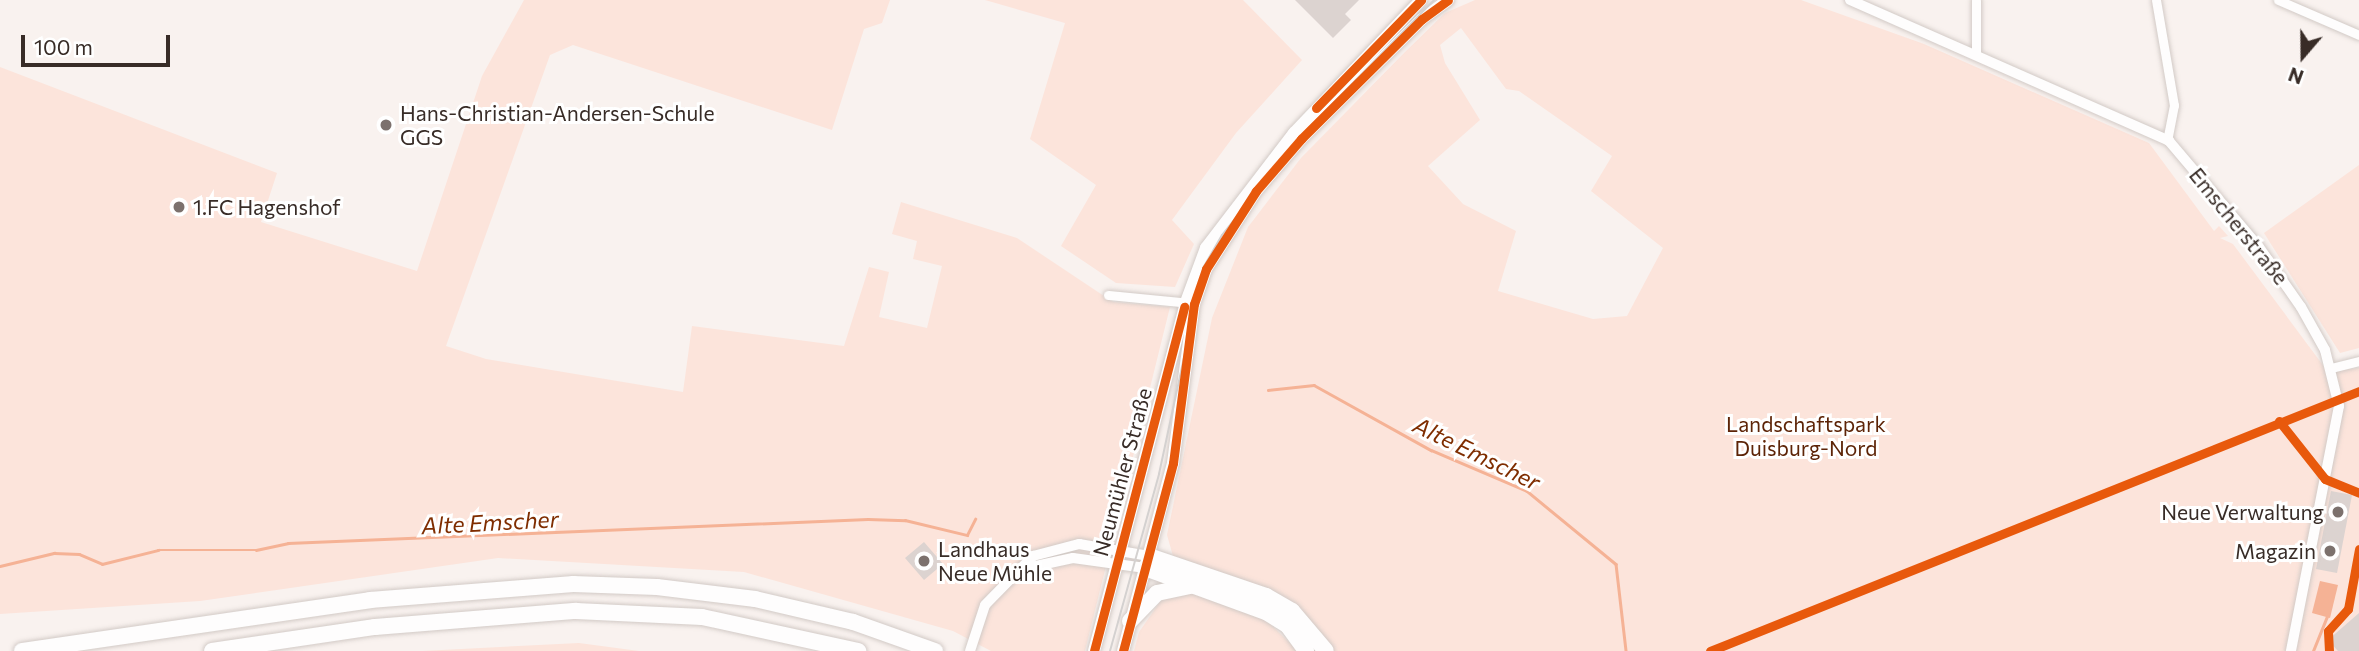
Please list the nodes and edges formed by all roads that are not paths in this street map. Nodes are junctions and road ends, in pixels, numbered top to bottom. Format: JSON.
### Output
{"nodes":[{"id":1,"x":1408,"y":0,"type":"edge"},
{"id":2,"x":1421,"y":0,"type":"edge"},
{"id":3,"x":1850,"y":0,"type":"edge"},
{"id":4,"x":1976,"y":0,"type":"edge"},
{"id":5,"x":2156,"y":0,"type":"edge"},
{"id":6,"x":2278,"y":0,"type":"edge"},
{"id":7,"x":1442,"y":1,"type":"edge"},
{"id":8,"x":1405,"y":16,"type":"junction"},
{"id":9,"x":2359,"y":35,"type":"edge"},
{"id":10,"x":1976,"y":55,"type":"junction"},
{"id":11,"x":2167,"y":140,"type":"junction"},
{"id":12,"x":1108,"y":295,"type":"dead end"},
{"id":13,"x":1190,"y":303,"type":"junction"},
{"id":14,"x":2359,"y":361,"type":"edge"},
{"id":15,"x":2331,"y":368,"type":"junction"},
{"id":16,"x":1117,"y":555,"type":"junction"},
{"id":17,"x":1147,"y":562,"type":"junction"},
{"id":18,"x":1197,"y":586,"type":"junction"},
{"id":19,"x":1130,"y":621,"type":"junction"},
{"id":20,"x":22,"y":651,"type":"edge"},
{"id":21,"x":212,"y":651,"type":"edge"},
{"id":22,"x":858,"y":651,"type":"edge"},
{"id":23,"x":935,"y":651,"type":"edge"},
{"id":24,"x":970,"y":651,"type":"edge"},
{"id":25,"x":1094,"y":651,"type":"edge"},
{"id":26,"x":1123,"y":651,"type":"edge"},
{"id":27,"x":1306,"y":651,"type":"edge"},
{"id":28,"x":1326,"y":651,"type":"edge"},
{"id":29,"x":2291,"y":651,"type":"edge"}],
"edges":[{"from":1,"to":8,"type":"main road"},
{"from":2,"to":8,"type":"main road","name":"Neumühler Straße"},
{"from":3,"to":10,"type":"street","name":"Emscherstraße"},
{"from":4,"to":10,"type":"street"},
{"from":5,"to":11,"type":"street"},
{"from":6,"to":9,"type":"street"},
{"from":7,"to":13,"type":"main road","name":"Neumühler Straße"},
{"from":8,"to":13,"type":"main road","name":"Neumühler Straße"},
{"from":10,"to":11,"type":"street","name":"Emscherstraße"},
{"from":11,"to":15,"type":"street","name":"Emscherstraße"},
{"from":12,"to":13,"type":"street"},
{"from":13,"to":16,"type":"main road","name":"Neumühler Straße"},
{"from":13,"to":17,"type":"main road","name":"Neumühler Straße"},
{"from":14,"to":15,"type":"street"},
{"from":15,"to":29,"type":"street","name":"Emscherstraße"},
{"from":16,"to":17,"type":"street"},
{"from":16,"to":24,"type":"street"},
{"from":16,"to":25,"type":"main road","name":"Neumühler Straße"},
{"from":17,"to":18,"type":"highway"},
{"from":17,"to":19,"type":"main road","name":"Neumühler Straße"},
{"from":17,"to":28,"type":"highway"},
{"from":18,"to":19,"type":"highway"},
{"from":18,"to":27,"type":"highway"},
{"from":19,"to":26,"type":"main road","name":"Neumühler Straße"},
{"from":20,"to":23,"type":"highway"},
{"from":21,"to":22,"type":"highway"}]}
